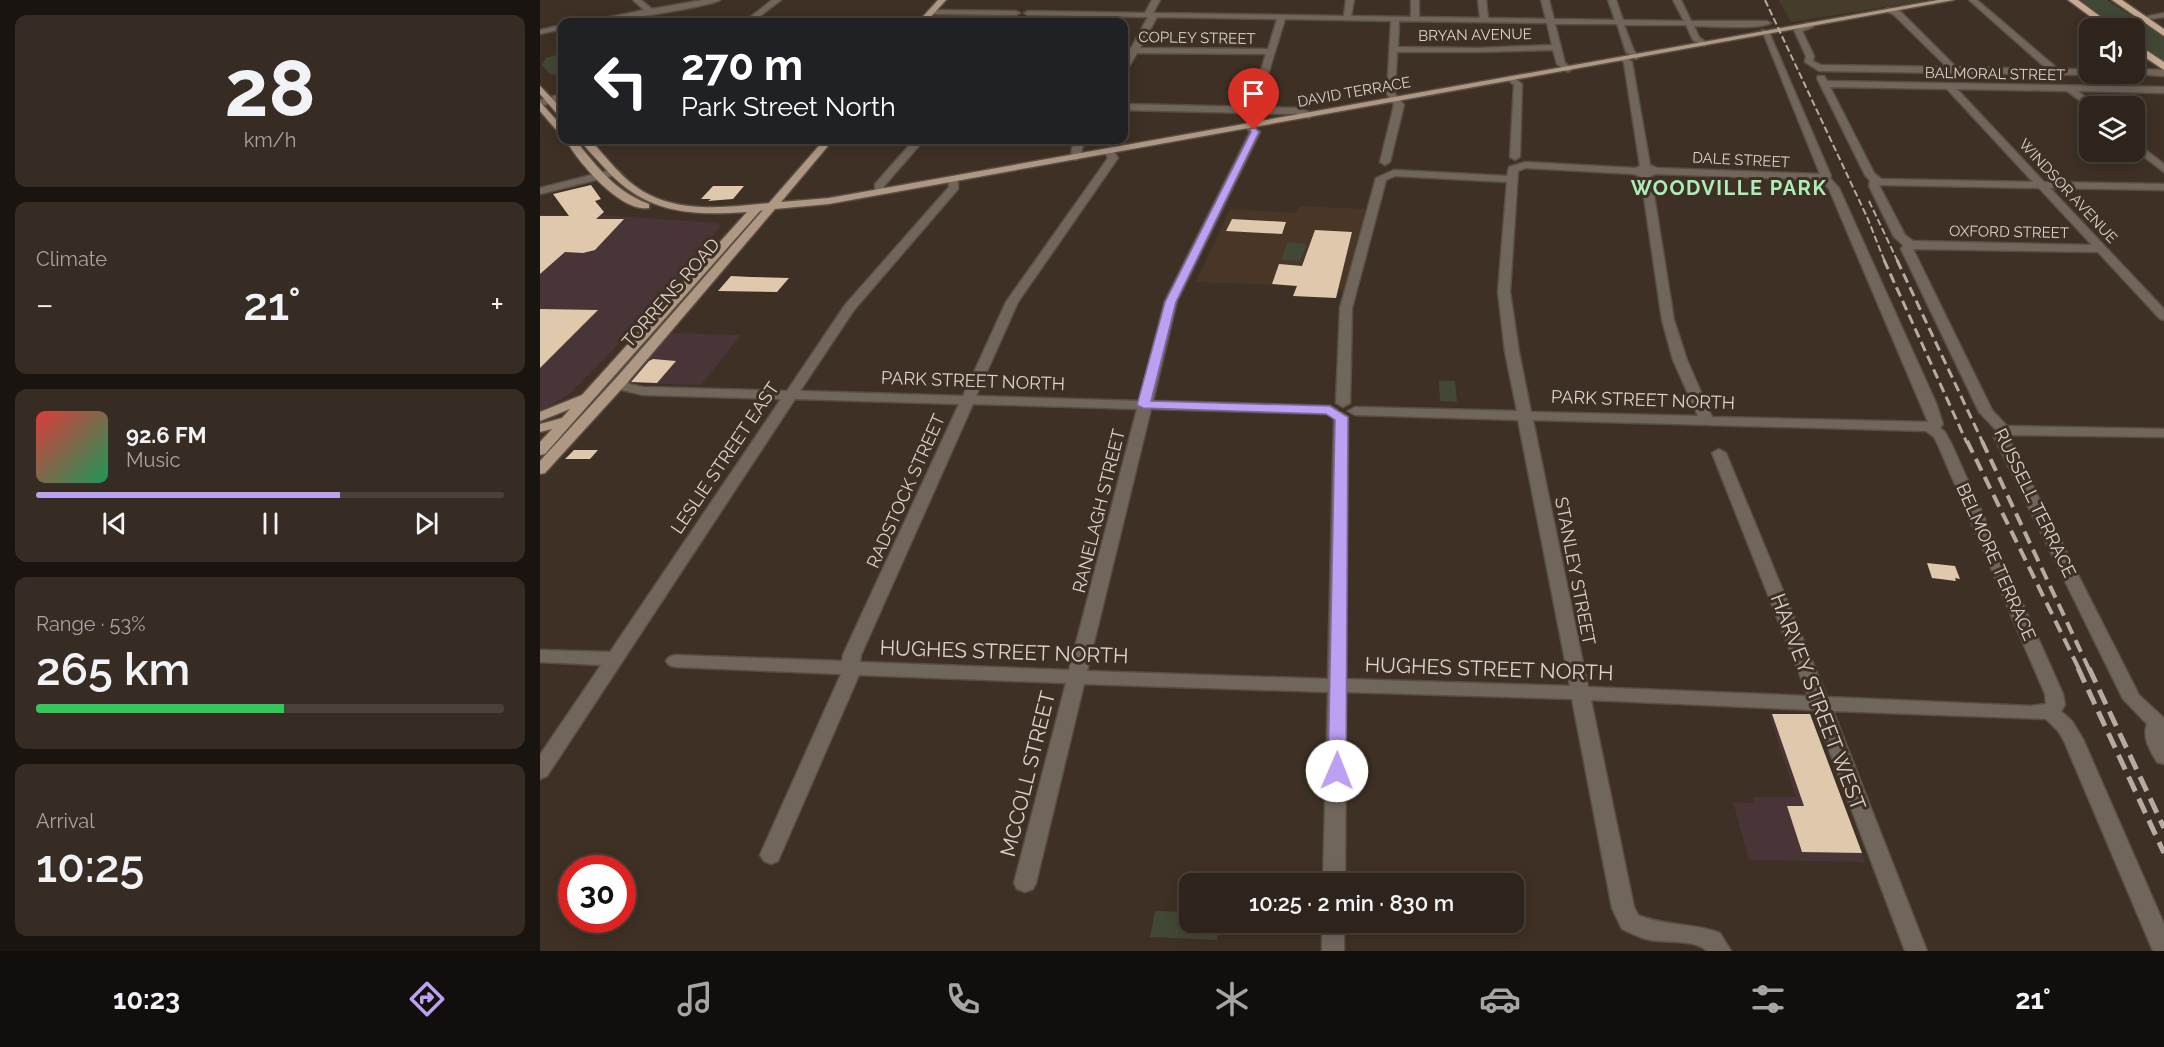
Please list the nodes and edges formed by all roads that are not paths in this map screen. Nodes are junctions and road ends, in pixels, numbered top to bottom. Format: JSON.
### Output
{"nodes":[{"id":1,"x":637,"y":0,"type":"edge"},
{"id":2,"x":716,"y":0,"type":"edge"},
{"id":3,"x":777,"y":0,"type":"edge"},
{"id":4,"x":942,"y":0,"type":"edge"},
{"id":5,"x":953,"y":0,"type":"edge"},
{"id":6,"x":1156,"y":0,"type":"edge"},
{"id":7,"x":1350,"y":0,"type":"edge"},
{"id":8,"x":1415,"y":0,"type":"edge"},
{"id":9,"x":1482,"y":0,"type":"edge"},
{"id":10,"x":1545,"y":0,"type":"edge"},
{"id":11,"x":1612,"y":0,"type":"edge"},
{"id":12,"x":1677,"y":0,"type":"edge"},
{"id":13,"x":1950,"y":0,"type":"edge"},
{"id":14,"x":1973,"y":0,"type":"edge"},
{"id":15,"x":2072,"y":0,"type":"edge"},
{"id":16,"x":2116,"y":0,"type":"edge"},
{"id":17,"x":1891,"y":10,"type":"junction"},
{"id":18,"x":1810,"y":11,"type":"dead end"},
{"id":19,"x":651,"y":12,"type":"junction"},
{"id":20,"x":931,"y":12,"type":"junction"},
{"id":21,"x":942,"y":12,"type":"junction"},
{"id":22,"x":1022,"y":14,"type":"edge"},
{"id":23,"x":1150,"y":15,"type":"junction"},
{"id":24,"x":1282,"y":15,"type":"junction"},
{"id":25,"x":2164,"y":15,"type":"edge"},
{"id":26,"x":614,"y":18,"type":"edge"},
{"id":27,"x":753,"y":18,"type":"edge"},
{"id":28,"x":926,"y":18,"type":"edge"},
{"id":29,"x":937,"y":18,"type":"edge"},
{"id":30,"x":1347,"y":18,"type":"junction"},
{"id":31,"x":2097,"y":18,"type":"edge"},
{"id":32,"x":2143,"y":18,"type":"joint"},
{"id":33,"x":1395,"y":19,"type":"junction"},
{"id":34,"x":1415,"y":19,"type":"junction"},
{"id":35,"x":2145,"y":19,"type":"edge"},
{"id":36,"x":1484,"y":20,"type":"junction"},
{"id":37,"x":1550,"y":21,"type":"junction"},
{"id":38,"x":1620,"y":22,"type":"junction"},
{"id":39,"x":1688,"y":22,"type":"junction"},
{"id":40,"x":1819,"y":23,"type":"junction"},
{"id":41,"x":1810,"y":25,"type":"junction"},
{"id":42,"x":1766,"y":27,"type":"junction"},
{"id":43,"x":558,"y":28,"type":"edge"},
{"id":44,"x":540,"y":32,"type":"edge"},
{"id":45,"x":2164,"y":33,"type":"edge"},
{"id":46,"x":1704,"y":44,"type":"junction"},
{"id":47,"x":1556,"y":47,"type":"junction"},
{"id":48,"x":1394,"y":49,"type":"junction"},
{"id":49,"x":1128,"y":50,"type":"edge"},
{"id":50,"x":1134,"y":50,"type":"junction"},
{"id":51,"x":1270,"y":52,"type":"junction"},
{"id":52,"x":2145,"y":53,"type":"edge"},
{"id":53,"x":1630,"y":58,"type":"junction"},
{"id":54,"x":1128,"y":61,"type":"edge"},
{"id":55,"x":2164,"y":67,"type":"edge"},
{"id":56,"x":1819,"y":68,"type":"junction"},
{"id":57,"x":1568,"y":69,"type":"junction"},
{"id":58,"x":1953,"y":69,"type":"junction"},
{"id":59,"x":2055,"y":71,"type":"junction"},
{"id":60,"x":2079,"y":72,"type":"edge"},
{"id":61,"x":2145,"y":72,"type":"edge"},
{"id":62,"x":2164,"y":73,"type":"edge"},
{"id":63,"x":1512,"y":79,"type":"junction"},
{"id":64,"x":1825,"y":84,"type":"junction"},
{"id":65,"x":1950,"y":87,"type":"junction"},
{"id":66,"x":540,"y":89,"type":"edge"},
{"id":67,"x":2070,"y":89,"type":"junction"},
{"id":68,"x":2164,"y":90,"type":"edge"},
{"id":69,"x":2079,"y":96,"type":"edge"},
{"id":70,"x":558,"y":98,"type":"edge"},
{"id":71,"x":1395,"y":100,"type":"junction"},
{"id":72,"x":543,"y":102,"type":"edge"},
{"id":73,"x":1128,"y":107,"type":"edge"},
{"id":74,"x":1253,"y":110,"type":"junction"},
{"id":75,"x":558,"y":111,"type":"edge"},
{"id":76,"x":1309,"y":115,"type":"junction"},
{"id":77,"x":558,"y":125,"type":"edge"},
{"id":78,"x":1250,"y":126,"type":"junction"},
{"id":79,"x":573,"y":144,"type":"edge"},
{"id":80,"x":589,"y":144,"type":"edge"},
{"id":81,"x":814,"y":144,"type":"edge"},
{"id":82,"x":825,"y":144,"type":"edge"},
{"id":83,"x":915,"y":144,"type":"edge"},
{"id":84,"x":1080,"y":144,"type":"edge"},
{"id":85,"x":1109,"y":151,"type":"junction"},
{"id":86,"x":2145,"y":153,"type":"edge"},
{"id":87,"x":1077,"y":156,"type":"junction"},
{"id":88,"x":1384,"y":162,"type":"dead end"},
{"id":89,"x":1516,"y":167,"type":"junction"},
{"id":90,"x":2164,"y":169,"type":"edge"},
{"id":91,"x":1645,"y":171,"type":"junction"},
{"id":92,"x":615,"y":172,"type":"junction"},
{"id":93,"x":600,"y":176,"type":"junction"},
{"id":94,"x":1825,"y":177,"type":"junction"},
{"id":95,"x":953,"y":179,"type":"junction"},
{"id":96,"x":1878,"y":182,"type":"junction"},
{"id":97,"x":2041,"y":184,"type":"junction"},
{"id":98,"x":2164,"y":187,"type":"edge"},
{"id":99,"x":540,"y":190,"type":"edge"},
{"id":100,"x":880,"y":192,"type":"junction"},
{"id":101,"x":829,"y":201,"type":"junction"},
{"id":102,"x":761,"y":209,"type":"junction"},
{"id":103,"x":725,"y":212,"type":"junction"},
{"id":104,"x":729,"y":238,"type":"junction"},
{"id":105,"x":1913,"y":245,"type":"junction"},
{"id":106,"x":2101,"y":249,"type":"junction"},
{"id":107,"x":2164,"y":316,"type":"edge"},
{"id":108,"x":622,"y":380,"type":"junction"},
{"id":109,"x":595,"y":388,"type":"junction"},
{"id":110,"x":790,"y":395,"type":"junction"},
{"id":111,"x":967,"y":401,"type":"junction"},
{"id":112,"x":1143,"y":405,"type":"junction"},
{"id":113,"x":1342,"y":410,"type":"junction"},
{"id":114,"x":589,"y":415,"type":"junction"},
{"id":115,"x":1524,"y":416,"type":"junction"},
{"id":116,"x":540,"y":417,"type":"edge"},
{"id":117,"x":569,"y":418,"type":"junction"},
{"id":118,"x":1707,"y":421,"type":"junction"},
{"id":119,"x":540,"y":423,"type":"edge"},
{"id":120,"x":1930,"y":427,"type":"junction"},
{"id":121,"x":540,"y":428,"type":"edge"},
{"id":122,"x":2003,"y":430,"type":"junction"},
{"id":123,"x":2164,"y":433,"type":"edge"},
{"id":124,"x":540,"y":451,"type":"edge"},
{"id":125,"x":1719,"y":453,"type":"dead end"},
{"id":126,"x":540,"y":470,"type":"edge"},
{"id":127,"x":540,"y":656,"type":"edge"},
{"id":128,"x":615,"y":659,"type":"junction"},
{"id":129,"x":675,"y":662,"type":"dead end"},
{"id":130,"x":850,"y":668,"type":"junction"},
{"id":131,"x":1077,"y":678,"type":"junction"},
{"id":132,"x":1338,"y":687,"type":"junction"},
{"id":133,"x":1580,"y":693,"type":"junction"},
{"id":134,"x":1821,"y":705,"type":"junction"},
{"id":135,"x":2050,"y":712,"type":"junction"},
{"id":136,"x":2160,"y":721,"type":"edge"},
{"id":137,"x":2164,"y":757,"type":"edge"},
{"id":138,"x":540,"y":771,"type":"edge"},
{"id":139,"x":771,"y":855,"type":"dead end"},
{"id":140,"x":1334,"y":873,"type":"edge"},
{"id":141,"x":1025,"y":883,"type":"dead end"},
{"id":142,"x":1333,"y":933,"type":"edge"},
{"id":143,"x":2164,"y":950,"type":"edge"},
{"id":144,"x":1333,"y":951,"type":"edge"},
{"id":145,"x":1720,"y":951,"type":"edge"},
{"id":146,"x":1916,"y":951,"type":"edge"}],
"edges":[{"from":1,"to":19,"type":"street"},
{"from":2,"to":19,"type":"street"},
{"from":3,"to":27,"type":"street"},
{"from":4,"to":20,"type":"main road"},
{"from":5,"to":21,"type":"main road"},
{"from":6,"to":23,"type":"street"},
{"from":7,"to":30,"type":"street"},
{"from":8,"to":34,"type":"street"},
{"from":9,"to":36,"type":"street"},
{"from":10,"to":37,"type":"street"},
{"from":11,"to":38,"type":"street"},
{"from":12,"to":39,"type":"street"},
{"from":13,"to":17,"type":"main road","name":"DAVID TERRACE"},
{"from":14,"to":59,"type":"street"},
{"from":15,"to":31,"type":"highway"},
{"from":16,"to":32,"type":"highway"},
{"from":17,"to":40,"type":"main road","name":"DAVID TERRACE"},
{"from":17,"to":58,"type":"street"},
{"from":18,"to":40,"type":"street"},
{"from":19,"to":26,"type":"street"},
{"from":20,"to":21,"type":"street"},
{"from":20,"to":28,"type":"main road"},
{"from":21,"to":22,"type":"street"},
{"from":21,"to":29,"type":"main road"},
{"from":22,"to":23,"type":"street"},
{"from":23,"to":24,"type":"street"},
{"from":23,"to":50,"type":"street"},
{"from":24,"to":30,"type":"street"},
{"from":24,"to":51,"type":"street"},
{"from":25,"to":32,"type":"street"},
{"from":30,"to":33,"type":"street"},
{"from":33,"to":34,"type":"street"},
{"from":33,"to":48,"type":"street"},
{"from":34,"to":36,"type":"street"},
{"from":35,"to":45,"type":"highway"},
{"from":36,"to":37,"type":"street"},
{"from":37,"to":38,"type":"street"},
{"from":37,"to":47,"type":"street"},
{"from":38,"to":39,"type":"street"},
{"from":38,"to":53,"type":"street"},
{"from":39,"to":42,"type":"street"},
{"from":39,"to":46,"type":"street"},
{"from":40,"to":41,"type":"main road","name":"DAVID TERRACE"},
{"from":41,"to":42,"type":"main road","name":"DAVID TERRACE"},
{"from":41,"to":56,"type":"street","name":"RUSSELL TERRACE"},
{"from":42,"to":46,"type":"main road","name":"DAVID TERRACE"},
{"from":42,"to":94,"type":"street"},
{"from":43,"to":44,"type":"street"},
{"from":46,"to":53,"type":"main road","name":"DAVID TERRACE"},
{"from":47,"to":48,"type":"street","name":"BRYAN AVENUE"},
{"from":47,"to":57,"type":"street"},
{"from":48,"to":71,"type":"street"},
{"from":49,"to":50,"type":"street","name":"COPLEY STREET"},
{"from":50,"to":51,"type":"street","name":"COPLEY STREET"},
{"from":50,"to":54,"type":"street"},
{"from":51,"to":74,"type":"street"},
{"from":52,"to":55,"type":"highway"},
{"from":53,"to":57,"type":"main road","name":"DAVID TERRACE"},
{"from":53,"to":91,"type":"street"},
{"from":56,"to":58,"type":"street"},
{"from":56,"to":64,"type":"street","name":"RUSSELL TERRACE"},
{"from":57,"to":63,"type":"main road","name":"DAVID TERRACE"},
{"from":58,"to":59,"type":"street"},
{"from":59,"to":60,"type":"street"},
{"from":61,"to":62,"type":"street"},
{"from":63,"to":71,"type":"main road","name":"DAVID TERRACE"},
{"from":63,"to":89,"type":"street","name":"STANLEY STREET"},
{"from":64,"to":65,"type":"street","name":"BALMORAL STREET"},
{"from":64,"to":96,"type":"street","name":"RUSSELL TERRACE"},
{"from":65,"to":67,"type":"street","name":"BALMORAL STREET"},
{"from":65,"to":97,"type":"street","name":"WINDSOR AVENUE"},
{"from":66,"to":72,"type":"main road"},
{"from":67,"to":68,"type":"street","name":"BALMORAL STREET"},
{"from":67,"to":69,"type":"street"},
{"from":70,"to":72,"type":"street"},
{"from":71,"to":76,"type":"main road","name":"DAVID TERRACE"},
{"from":71,"to":88,"type":"street"},
{"from":72,"to":75,"type":"main road"},
{"from":72,"to":77,"type":"main road"},
{"from":73,"to":74,"type":"street"},
{"from":74,"to":76,"type":"street"},
{"from":76,"to":78,"type":"main road","name":"DAVID TERRACE"},
{"from":78,"to":85,"type":"main road","name":"DAVID TERRACE"},
{"from":78,"to":112,"type":"street","name":"RANELAGH STREET"},
{"from":79,"to":93,"type":"main road"},
{"from":80,"to":92,"type":"main road"},
{"from":81,"to":102,"type":"main road","name":"TORRENS ROAD"},
{"from":82,"to":102,"type":"main road","name":"TORRENS ROAD"},
{"from":83,"to":100,"type":"street"},
{"from":84,"to":87,"type":"street"},
{"from":85,"to":87,"type":"main road","name":"DAVID TERRACE"},
{"from":85,"to":111,"type":"street","name":"RADSTOCK STREET"},
{"from":86,"to":90,"type":"street"},
{"from":87,"to":95,"type":"main road","name":"DAVID TERRACE"},
{"from":89,"to":91,"type":"street","name":"DALE STREET"},
{"from":89,"to":113,"type":"street","name":"DALE STREET"},
{"from":89,"to":115,"type":"street","name":"STANLEY STREET"},
{"from":91,"to":94,"type":"street","name":"DALE STREET"},
{"from":91,"to":118,"type":"street"},
{"from":92,"to":93,"type":"street"},
{"from":92,"to":103,"type":"main road"},
{"from":93,"to":99,"type":"street"},
{"from":93,"to":103,"type":"main road"},
{"from":94,"to":120,"type":"street"},
{"from":95,"to":100,"type":"main road","name":"DAVID TERRACE"},
{"from":95,"to":110,"type":"street","name":"LESLIE STREET EAST"},
{"from":96,"to":97,"type":"street"},
{"from":96,"to":105,"type":"street","name":"RUSSELL TERRACE"},
{"from":97,"to":98,"type":"street"},
{"from":97,"to":106,"type":"street","name":"WINDSOR AVENUE"},
{"from":100,"to":101,"type":"main road","name":"DAVID TERRACE"},
{"from":101,"to":102,"type":"main road","name":"DAVID TERRACE"},
{"from":101,"to":102,"type":"main road","name":"DAVID TERRACE"},
{"from":102,"to":103,"type":"main road"},
{"from":102,"to":103,"type":"main road"},
{"from":102,"to":104,"type":"main road","name":"TORRENS ROAD"},
{"from":102,"to":108,"type":"main road","name":"TORRENS ROAD"},
{"from":103,"to":104,"type":"main road"},
{"from":104,"to":109,"type":"main road","name":"TORRENS ROAD"},
{"from":105,"to":106,"type":"street","name":"OXFORD STREET"},
{"from":105,"to":122,"type":"street","name":"RUSSELL TERRACE"},
{"from":106,"to":107,"type":"street","name":"WINDSOR AVENUE"},
{"from":108,"to":110,"type":"street","name":"PARK STREET NORTH"},
{"from":108,"to":114,"type":"main road","name":"TORRENS ROAD"},
{"from":109,"to":116,"type":"main road"},
{"from":109,"to":117,"type":"main road","name":"TORRENS ROAD"},
{"from":110,"to":111,"type":"street","name":"PARK STREET NORTH"},
{"from":110,"to":128,"type":"street","name":"LESLIE STREET EAST"},
{"from":111,"to":112,"type":"street","name":"PARK STREET NORTH"},
{"from":111,"to":130,"type":"street","name":"RADSTOCK STREET"},
{"from":112,"to":113,"type":"street","name":"PARK STREET NORTH"},
{"from":112,"to":131,"type":"street","name":"RANELAGH STREET"},
{"from":113,"to":115,"type":"street","name":"PARK STREET NORTH"},
{"from":113,"to":132,"type":"street"},
{"from":114,"to":117,"type":"main road"},
{"from":114,"to":126,"type":"main road","name":"TORRENS ROAD"},
{"from":115,"to":118,"type":"street","name":"PARK STREET NORTH"},
{"from":115,"to":133,"type":"street","name":"STANLEY STREET"},
{"from":117,"to":119,"type":"main road"},
{"from":117,"to":121,"type":"main road"},
{"from":117,"to":124,"type":"main road","name":"TORRENS ROAD"},
{"from":118,"to":120,"type":"street","name":"PARK STREET NORTH"},
{"from":120,"to":135,"type":"street","name":"BELMORE TERRACE"},
{"from":122,"to":123,"type":"street"},
{"from":122,"to":136,"type":"street","name":"RUSSELL TERRACE"},
{"from":125,"to":134,"type":"street","name":"HARVEY STREET WEST"},
{"from":127,"to":128,"type":"street"},
{"from":128,"to":138,"type":"street","name":"LESLIE STREET EAST"},
{"from":129,"to":130,"type":"street","name":"HUGHES STREET NORTH"},
{"from":130,"to":131,"type":"street","name":"HUGHES STREET NORTH"},
{"from":130,"to":139,"type":"street","name":"RADSTOCK STREET"},
{"from":131,"to":132,"type":"street","name":"HUGHES STREET NORTH"},
{"from":131,"to":141,"type":"street","name":"MCCOLL STREET"},
{"from":132,"to":133,"type":"street","name":"HUGHES STREET NORTH"},
{"from":132,"to":140,"type":"street"},
{"from":133,"to":134,"type":"street","name":"HUGHES STREET NORTH"},
{"from":133,"to":145,"type":"street","name":"STANLEY STREET"},
{"from":134,"to":135,"type":"street","name":"HUGHES STREET NORTH"},
{"from":134,"to":146,"type":"street","name":"HARVEY STREET WEST"},
{"from":135,"to":143,"type":"street"},
{"from":136,"to":137,"type":"street","name":"RUSSELL TERRACE"},
{"from":142,"to":144,"type":"street"}]}
